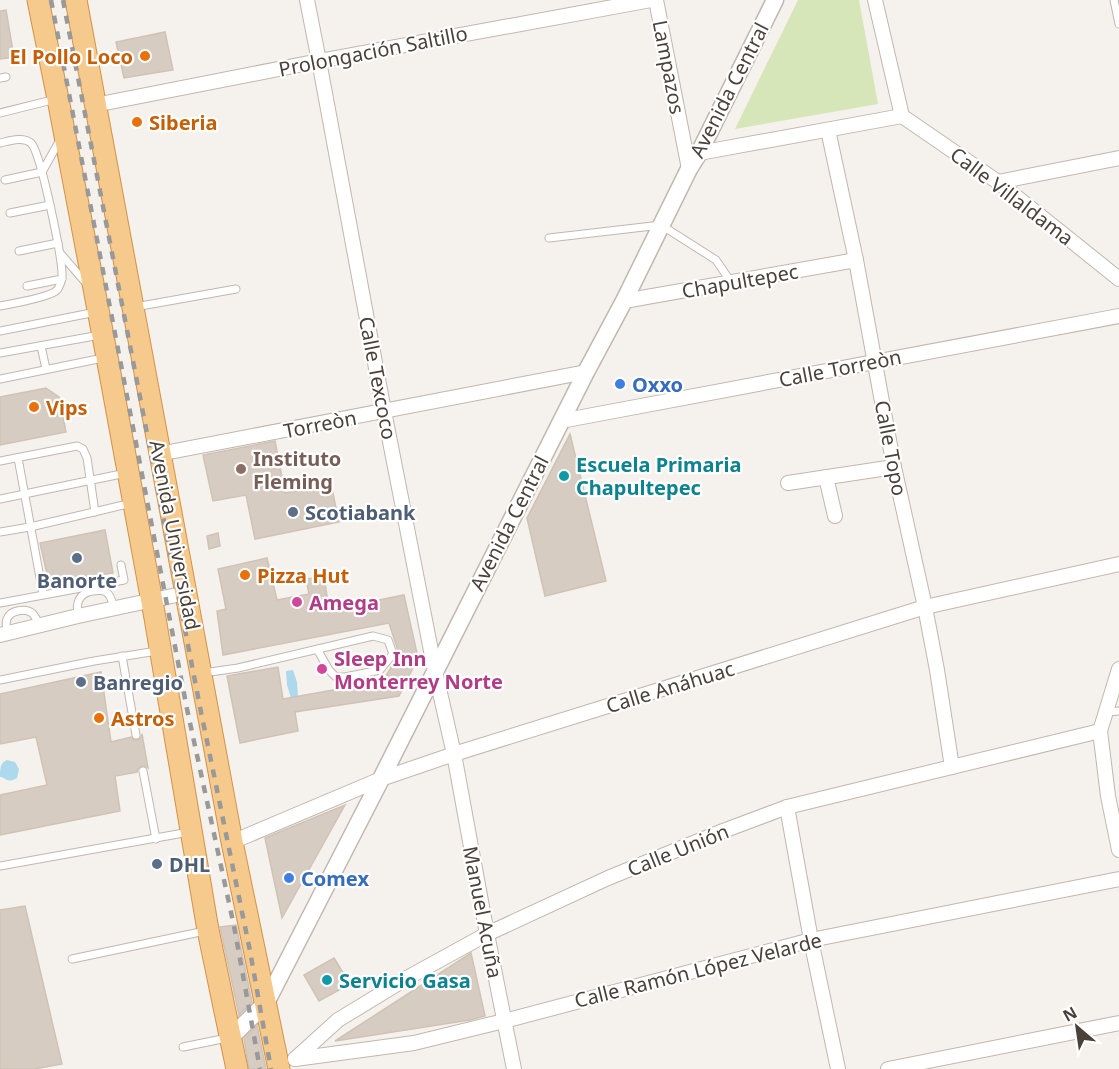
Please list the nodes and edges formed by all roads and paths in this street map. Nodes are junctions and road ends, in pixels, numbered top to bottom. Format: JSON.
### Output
{"nodes":[{"id":1,"x":38,"y":0,"type":"edge"},
{"id":2,"x":75,"y":0,"type":"edge"},
{"id":3,"x":307,"y":0,"type":"edge"},
{"id":4,"x":651,"y":0,"type":"edge"},
{"id":5,"x":656,"y":0,"type":"edge"},
{"id":6,"x":775,"y":0,"type":"edge"},
{"id":7,"x":875,"y":0,"type":"edge"},
{"id":8,"x":1114,"y":0,"type":"edge"},
{"id":9,"x":1119,"y":24,"type":"edge"},
{"id":10,"x":320,"y":61,"type":"junction"},
{"id":11,"x":58,"y":99,"type":"junction"},
{"id":12,"x":94,"y":105,"type":"junction"},
{"id":13,"x":0,"y":113,"type":"edge"},
{"id":14,"x":902,"y":116,"type":"junction"},
{"id":15,"x":828,"y":130,"type":"junction"},
{"id":16,"x":64,"y":133,"type":"junction"},
{"id":17,"x":0,"y":143,"type":"edge"},
{"id":18,"x":699,"y":153,"type":"junction"},
{"id":19,"x":1119,"y":158,"type":"edge"},
{"id":20,"x":688,"y":169,"type":"junction"},
{"id":21,"x":42,"y":172,"type":"junction"},
{"id":22,"x":5,"y":180,"type":"dead end"},
{"id":23,"x":998,"y":182,"type":"junction"},
{"id":24,"x":50,"y":205,"type":"junction"},
{"id":25,"x":10,"y":213,"type":"dead end"},
{"id":26,"x":661,"y":225,"type":"junction"},
{"id":27,"x":549,"y":238,"type":"dead end"},
{"id":28,"x":58,"y":243,"type":"junction"},
{"id":29,"x":19,"y":251,"type":"dead end"},
{"id":30,"x":60,"y":253,"type":"junction"},
{"id":31,"x":856,"y":260,"type":"junction"},
{"id":32,"x":62,"y":279,"type":"junction"},
{"id":33,"x":1119,"y":279,"type":"edge"},
{"id":34,"x":731,"y":282,"type":"junction"},
{"id":35,"x":27,"y":286,"type":"dead end"},
{"id":36,"x":236,"y":289,"type":"dead end"},
{"id":37,"x":624,"y":302,"type":"junction"},
{"id":38,"x":97,"y":303,"type":"junction"},
{"id":39,"x":0,"y":306,"type":"edge"},
{"id":40,"x":132,"y":307,"type":"junction"},
{"id":41,"x":1119,"y":316,"type":"edge"},
{"id":42,"x":0,"y":331,"type":"edge"},
{"id":43,"x":103,"y":334,"type":"junction"},
{"id":44,"x":41,"y":346,"type":"junction"},
{"id":45,"x":0,"y":353,"type":"edge"},
{"id":46,"x":107,"y":357,"type":"junction"},
{"id":47,"x":875,"y":362,"type":"junction"},
{"id":48,"x":46,"y":369,"type":"junction"},
{"id":49,"x":586,"y":372,"type":"junction"},
{"id":50,"x":0,"y":379,"type":"edge"},
{"id":51,"x":384,"y":411,"type":"junction"},
{"id":52,"x":561,"y":421,"type":"junction"},
{"id":53,"x":159,"y":454,"type":"junction"},
{"id":54,"x":18,"y":458,"type":"junction"},
{"id":55,"x":0,"y":461,"type":"edge"},
{"id":56,"x":894,"y":467,"type":"junction"},
{"id":57,"x":128,"y":473,"type":"junction"},
{"id":58,"x":826,"y":477,"type":"junction"},
{"id":59,"x":91,"y":481,"type":"junction"},
{"id":60,"x":788,"y":483,"type":"dead end"},
{"id":61,"x":24,"y":494,"type":"junction"},
{"id":62,"x":0,"y":499,"type":"edge"},
{"id":63,"x":134,"y":503,"type":"junction"},
{"id":64,"x":95,"y":512,"type":"junction"},
{"id":65,"x":835,"y":516,"type":"dead end"},
{"id":66,"x":30,"y":527,"type":"junction"},
{"id":67,"x":0,"y":532,"type":"edge"},
{"id":68,"x":1119,"y":564,"type":"edge"},
{"id":69,"x":122,"y":566,"type":"dead end"},
{"id":70,"x":186,"y":593,"type":"junction"},
{"id":71,"x":43,"y":594,"type":"junction"},
{"id":72,"x":152,"y":601,"type":"junction"},
{"id":73,"x":0,"y":603,"type":"edge"},
{"id":74,"x":925,"y":607,"type":"junction"},
{"id":75,"x":114,"y":609,"type":"junction"},
{"id":76,"x":78,"y":616,"type":"junction"},
{"id":77,"x":40,"y":626,"type":"junction"},
{"id":78,"x":4,"y":634,"type":"edge"},
{"id":79,"x":317,"y":649,"type":"junction"},
{"id":80,"x":160,"y":651,"type":"junction"},
{"id":81,"x":122,"y":656,"type":"junction"},
{"id":82,"x":1119,"y":669,"type":"edge"},
{"id":83,"x":435,"y":671,"type":"junction"},
{"id":84,"x":201,"y":673,"type":"junction"},
{"id":85,"x":0,"y":680,"type":"edge"},
{"id":86,"x":1113,"y":711,"type":"edge"},
{"id":87,"x":1100,"y":731,"type":"junction"},
{"id":88,"x":136,"y":735,"type":"dead end"},
{"id":89,"x":454,"y":754,"type":"junction"},
{"id":90,"x":952,"y":766,"type":"junction"},
{"id":91,"x":143,"y":771,"type":"dead end"},
{"id":92,"x":381,"y":779,"type":"junction"},
{"id":93,"x":1114,"y":794,"type":"edge"},
{"id":94,"x":787,"y":807,"type":"junction"},
{"id":95,"x":192,"y":831,"type":"junction"},
{"id":96,"x":156,"y":838,"type":"junction"},
{"id":97,"x":232,"y":842,"type":"junction"},
{"id":98,"x":1119,"y":850,"type":"edge"},
{"id":99,"x":0,"y":866,"type":"edge"},
{"id":100,"x":1119,"y":879,"type":"edge"},
{"id":101,"x":208,"y":930,"type":"junction"},
{"id":102,"x":487,"y":934,"type":"junction"},
{"id":103,"x":811,"y":940,"type":"junction"},
{"id":104,"x":72,"y":959,"type":"dead end"},
{"id":105,"x":266,"y":1003,"type":"junction"},
{"id":106,"x":504,"y":1021,"type":"junction"},
{"id":107,"x":1119,"y":1023,"type":"edge"},
{"id":108,"x":231,"y":1037,"type":"junction"},
{"id":109,"x":183,"y":1047,"type":"dead end"},
{"id":110,"x":284,"y":1063,"type":"edge"},
{"id":111,"x":235,"y":1068,"type":"edge"},
{"id":112,"x":514,"y":1069,"type":"edge"},
{"id":113,"x":838,"y":1069,"type":"edge"},
{"id":114,"x":888,"y":1069,"type":"edge"}],
"edges":[{"from":1,"to":11,"type":"highway","name":"Avenida Universidad"},
{"from":2,"to":12,"type":"highway","name":"Avenida Universidad"},
{"from":3,"to":10,"type":"street","name":"Calle Texcoco"},
{"from":4,"to":10,"type":"street","name":"Prolongación Saltillo"},
{"from":5,"to":20,"type":"street","name":"Lampazos"},
{"from":6,"to":18,"type":"street","name":"Avenida Central"},
{"from":7,"to":14,"type":"street"},
{"from":8,"to":9,"type":"lane"},
{"from":10,"to":12,"type":"street","name":"Prolongación Saltillo"},
{"from":10,"to":51,"type":"street","name":"Calle Texcoco"},
{"from":11,"to":13,"type":"lane"},
{"from":11,"to":16,"type":"highway","name":"Avenida Universidad"},
{"from":12,"to":40,"type":"highway","name":"Avenida Universidad"},
{"from":14,"to":15,"type":"street"},
{"from":14,"to":23,"type":"street","name":"Calle Villaldama"},
{"from":15,"to":18,"type":"street"},
{"from":15,"to":31,"type":"street","name":"Calle Topo"},
{"from":16,"to":21,"type":"lane"},
{"from":16,"to":38,"type":"highway","name":"Avenida Universidad"},
{"from":17,"to":21,"type":"lane"},
{"from":18,"to":20,"type":"street","name":"Avenida Central"},
{"from":19,"to":23,"type":"street"},
{"from":20,"to":26,"type":"street","name":"Avenida Central"},
{"from":21,"to":22,"type":"lane"},
{"from":21,"to":24,"type":"lane"},
{"from":23,"to":33,"type":"street","name":"Calle Villaldama"},
{"from":24,"to":25,"type":"lane"},
{"from":24,"to":28,"type":"lane"},
{"from":26,"to":27,"type":"lane"},
{"from":26,"to":34,"type":"lane"},
{"from":26,"to":37,"type":"street","name":"Avenida Central"},
{"from":28,"to":29,"type":"lane"},
{"from":28,"to":30,"type":"lane"},
{"from":30,"to":32,"type":"lane"},
{"from":30,"to":38,"type":"lane"},
{"from":31,"to":34,"type":"street","name":"Chapultepec"},
{"from":31,"to":47,"type":"street","name":"Calle Topo"},
{"from":32,"to":35,"type":"lane"},
{"from":32,"to":39,"type":"lane"},
{"from":34,"to":37,"type":"street","name":"Chapultepec"},
{"from":36,"to":40,"type":"lane"},
{"from":37,"to":49,"type":"street","name":"Avenida Central"},
{"from":38,"to":42,"type":"lane"},
{"from":38,"to":43,"type":"highway","name":"Avenida Universidad"},
{"from":40,"to":53,"type":"highway","name":"Avenida Universidad"},
{"from":41,"to":47,"type":"street","name":"Calle Torreòn"},
{"from":43,"to":44,"type":"lane"},
{"from":43,"to":46,"type":"highway","name":"Avenida Universidad"},
{"from":44,"to":45,"type":"lane"},
{"from":44,"to":48,"type":"lane"},
{"from":46,"to":48,"type":"lane"},
{"from":46,"to":57,"type":"highway","name":"Avenida Universidad"},
{"from":47,"to":52,"type":"street","name":"Calle Torreòn"},
{"from":47,"to":56,"type":"street","name":"Calle Topo"},
{"from":48,"to":50,"type":"lane"},
{"from":49,"to":51,"type":"street","name":"Torreòn"},
{"from":49,"to":52,"type":"street","name":"Avenida Central"},
{"from":51,"to":53,"type":"street","name":"Torreòn"},
{"from":51,"to":83,"type":"street","name":"Calle Texcoco"},
{"from":52,"to":83,"type":"street","name":"Avenida Central"},
{"from":53,"to":70,"type":"highway","name":"Avenida Universidad"},
{"from":54,"to":55,"type":"lane"},
{"from":54,"to":59,"type":"lane"},
{"from":54,"to":61,"type":"lane"},
{"from":56,"to":58,"type":"street"},
{"from":56,"to":74,"type":"street","name":"Calle Topo"},
{"from":57,"to":59,"type":"lane"},
{"from":57,"to":63,"type":"highway","name":"Avenida Universidad"},
{"from":58,"to":60,"type":"street"},
{"from":58,"to":65,"type":"street"},
{"from":59,"to":61,"type":"lane"},
{"from":59,"to":64,"type":"lane"},
{"from":61,"to":62,"type":"lane"},
{"from":61,"to":66,"type":"lane"},
{"from":63,"to":64,"type":"lane"},
{"from":63,"to":72,"type":"highway","name":"Avenida Universidad"},
{"from":64,"to":66,"type":"lane"},
{"from":66,"to":67,"type":"lane"},
{"from":66,"to":71,"type":"lane"},
{"from":68,"to":74,"type":"street","name":"Calle Anáhuac"},
{"from":69,"to":71,"type":"lane"},
{"from":70,"to":72,"type":"street"},
{"from":70,"to":84,"type":"highway","name":"Avenida Universidad"},
{"from":71,"to":73,"type":"lane"},
{"from":72,"to":75,"type":"street"},
{"from":72,"to":80,"type":"highway","name":"Avenida Universidad"},
{"from":74,"to":89,"type":"street","name":"Calle Anáhuac"},
{"from":74,"to":90,"type":"street","name":"Calle Topo"},
{"from":75,"to":76,"type":"street"},
{"from":75,"to":76,"type":"lane"},
{"from":76,"to":77,"type":"street"},
{"from":77,"to":78,"type":"street"},
{"from":77,"to":78,"type":"lane"},
{"from":79,"to":79,"type":"lane"},
{"from":79,"to":84,"type":"lane"},
{"from":80,"to":81,"type":"lane"},
{"from":80,"to":95,"type":"highway","name":"Avenida Universidad"},
{"from":81,"to":85,"type":"lane"},
{"from":81,"to":88,"type":"lane"},
{"from":82,"to":86,"type":"street"},
{"from":83,"to":89,"type":"street","name":"Calle Texcoco"},
{"from":83,"to":92,"type":"street","name":"Avenida Central"},
{"from":84,"to":97,"type":"highway","name":"Avenida Universidad"},
{"from":86,"to":87,"type":"street"},
{"from":87,"to":90,"type":"street","name":"Calle Unión"},
{"from":87,"to":93,"type":"street"},
{"from":89,"to":92,"type":"street","name":"Calle Anáhuac"},
{"from":89,"to":102,"type":"street","name":"Manuel Acuña"},
{"from":90,"to":94,"type":"street","name":"Calle Unión"},
{"from":91,"to":96,"type":"lane"},
{"from":92,"to":97,"type":"street","name":"Calle Anáhuac"},
{"from":92,"to":105,"type":"street","name":"Avenida Central"},
{"from":93,"to":98,"type":"street"},
{"from":94,"to":102,"type":"street","name":"Calle Unión"},
{"from":94,"to":103,"type":"street"},
{"from":95,"to":96,"type":"lane"},
{"from":95,"to":101,"type":"highway","name":"Avenida Universidad"},
{"from":96,"to":99,"type":"lane"},
{"from":97,"to":105,"type":"highway","name":"Avenida Universidad"},
{"from":100,"to":103,"type":"street","name":"Calle Ramón López Velarde"},
{"from":101,"to":104,"type":"lane"},
{"from":101,"to":108,"type":"highway","name":"Avenida Universidad"},
{"from":102,"to":106,"type":"street","name":"Manuel Acuña"},
{"from":102,"to":110,"type":"street","name":"Calle Unión"},
{"from":103,"to":106,"type":"street","name":"Calle Ramón López Velarde"},
{"from":103,"to":113,"type":"street"},
{"from":105,"to":108,"type":"street","name":"Avenida Central"},
{"from":105,"to":110,"type":"highway","name":"Avenida Universidad"},
{"from":106,"to":110,"type":"street","name":"Calle Ramón López Velarde"},
{"from":106,"to":112,"type":"street","name":"Manuel Acuña"},
{"from":107,"to":114,"type":"street"},
{"from":108,"to":109,"type":"lane"},
{"from":108,"to":111,"type":"highway","name":"Avenida Universidad"}]}
